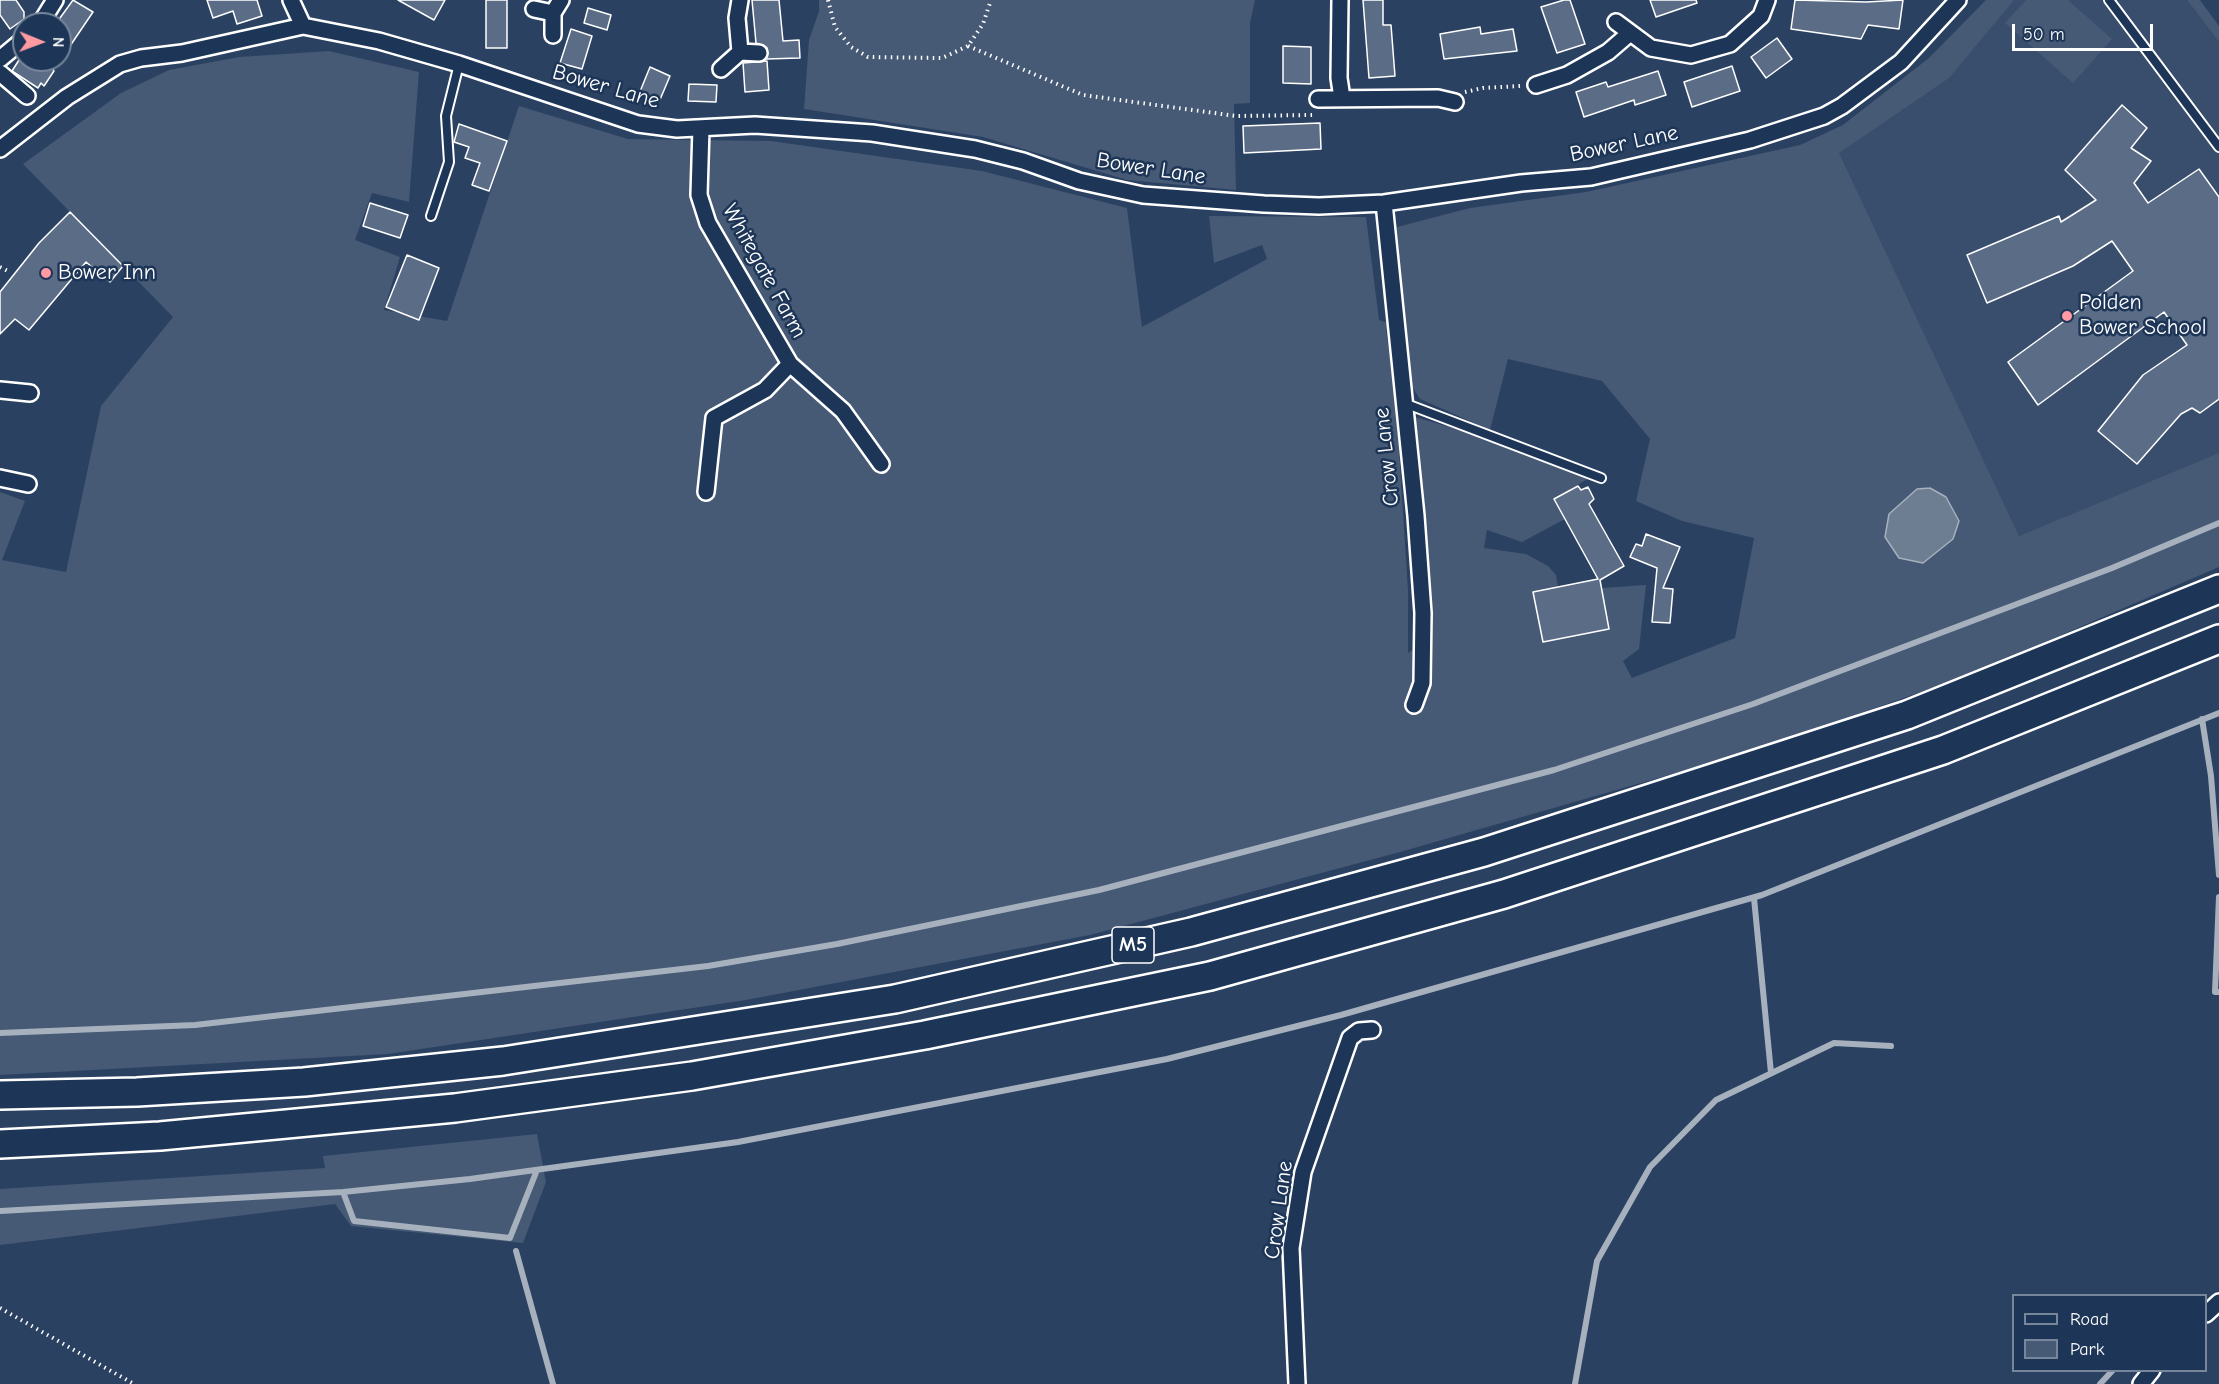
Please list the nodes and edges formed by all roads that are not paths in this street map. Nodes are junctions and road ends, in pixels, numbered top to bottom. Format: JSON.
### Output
{"nodes":[{"id":1,"x":291,"y":0,"type":"edge"},
{"id":2,"x":740,"y":0,"type":"edge"},
{"id":3,"x":1340,"y":0,"type":"edge"},
{"id":4,"x":1767,"y":0,"type":"edge"},
{"id":5,"x":1958,"y":0,"type":"edge"},
{"id":6,"x":2109,"y":0,"type":"edge"},
{"id":7,"x":557,"y":7,"type":"edge"},
{"id":8,"x":534,"y":9,"type":"dead end"},
{"id":9,"x":1616,"y":22,"type":"dead end"},
{"id":10,"x":303,"y":26,"type":"junction"},
{"id":11,"x":1630,"y":33,"type":"junction"},
{"id":12,"x":552,"y":35,"type":"dead end"},
{"id":13,"x":12,"y":49,"type":"edge"},
{"id":14,"x":740,"y":52,"type":"junction"},
{"id":15,"x":759,"y":52,"type":"dead end"},
{"id":16,"x":0,"y":59,"type":"edge"},
{"id":17,"x":459,"y":64,"type":"junction"},
{"id":18,"x":721,"y":69,"type":"dead end"},
{"id":19,"x":0,"y":73,"type":"edge"},
{"id":20,"x":1536,"y":85,"type":"road end"},
{"id":21,"x":27,"y":96,"type":"dead end"},
{"id":22,"x":1342,"y":98,"type":"junction"},
{"id":23,"x":1318,"y":99,"type":"road end"},
{"id":24,"x":1455,"y":102,"type":"dead end"},
{"id":25,"x":701,"y":128,"type":"junction"},
{"id":26,"x":2219,"y":147,"type":"edge"},
{"id":27,"x":0,"y":149,"type":"edge"},
{"id":28,"x":1384,"y":203,"type":"junction"},
{"id":29,"x":431,"y":216,"type":"dead end"},
{"id":30,"x":790,"y":364,"type":"junction"},
{"id":31,"x":0,"y":390,"type":"edge"},
{"id":32,"x":30,"y":393,"type":"dead end"},
{"id":33,"x":1404,"y":403,"type":"junction"},
{"id":34,"x":881,"y":464,"type":"dead end"},
{"id":35,"x":0,"y":477,"type":"edge"},
{"id":36,"x":1601,"y":478,"type":"dead end"},
{"id":37,"x":28,"y":484,"type":"dead end"},
{"id":38,"x":706,"y":492,"type":"dead end"},
{"id":39,"x":2219,"y":589,"type":"edge"},
{"id":40,"x":2219,"y":639,"type":"edge"},
{"id":41,"x":1414,"y":705,"type":"dead end"},
{"id":42,"x":1372,"y":1030,"type":"dead end"},
{"id":43,"x":0,"y":1095,"type":"edge"},
{"id":44,"x":0,"y":1144,"type":"edge"},
{"id":45,"x":2219,"y":1302,"type":"edge"},
{"id":46,"x":2207,"y":1312,"type":"edge"},
{"id":47,"x":2151,"y":1372,"type":"edge"},
{"id":48,"x":1297,"y":1384,"type":"edge"},
{"id":49,"x":2141,"y":1384,"type":"edge"}],
"edges":[{"from":1,"to":10,"type":"street"},
{"from":2,"to":14,"type":"street"},
{"from":3,"to":22,"type":"street"},
{"from":4,"to":11,"type":"street"},
{"from":5,"to":28,"type":"street","name":"Bower Lane"},
{"from":6,"to":26,"type":"lane"},
{"from":7,"to":8,"type":"street"},
{"from":7,"to":12,"type":"street"},
{"from":9,"to":11,"type":"street"},
{"from":10,"to":17,"type":"street","name":"Bower Lane"},
{"from":10,"to":27,"type":"street","name":"Bower Lane"},
{"from":11,"to":20,"type":"street"},
{"from":13,"to":16,"type":"street"},
{"from":14,"to":15,"type":"street"},
{"from":14,"to":18,"type":"street"},
{"from":17,"to":25,"type":"street","name":"Bower Lane"},
{"from":17,"to":29,"type":"lane"},
{"from":19,"to":21,"type":"street"},
{"from":22,"to":23,"type":"street"},
{"from":22,"to":24,"type":"street"},
{"from":25,"to":28,"type":"street","name":"Bower Lane"},
{"from":25,"to":30,"type":"street","name":"Whitegate Farm"},
{"from":28,"to":33,"type":"street","name":"Crow Lane"},
{"from":30,"to":34,"type":"street","name":"Whitegate Farm"},
{"from":30,"to":38,"type":"street","name":"Whitegate Farm"},
{"from":31,"to":32,"type":"street"},
{"from":33,"to":36,"type":"lane"},
{"from":33,"to":41,"type":"street","name":"Crow Lane"},
{"from":35,"to":37,"type":"street"},
{"from":39,"to":43,"type":"highway","number":"M5"},
{"from":40,"to":44,"type":"highway","number":"M5"},
{"from":42,"to":48,"type":"street","name":"Crow Lane"},
{"from":45,"to":46,"type":"street"},
{"from":47,"to":49,"type":"street"}]}
